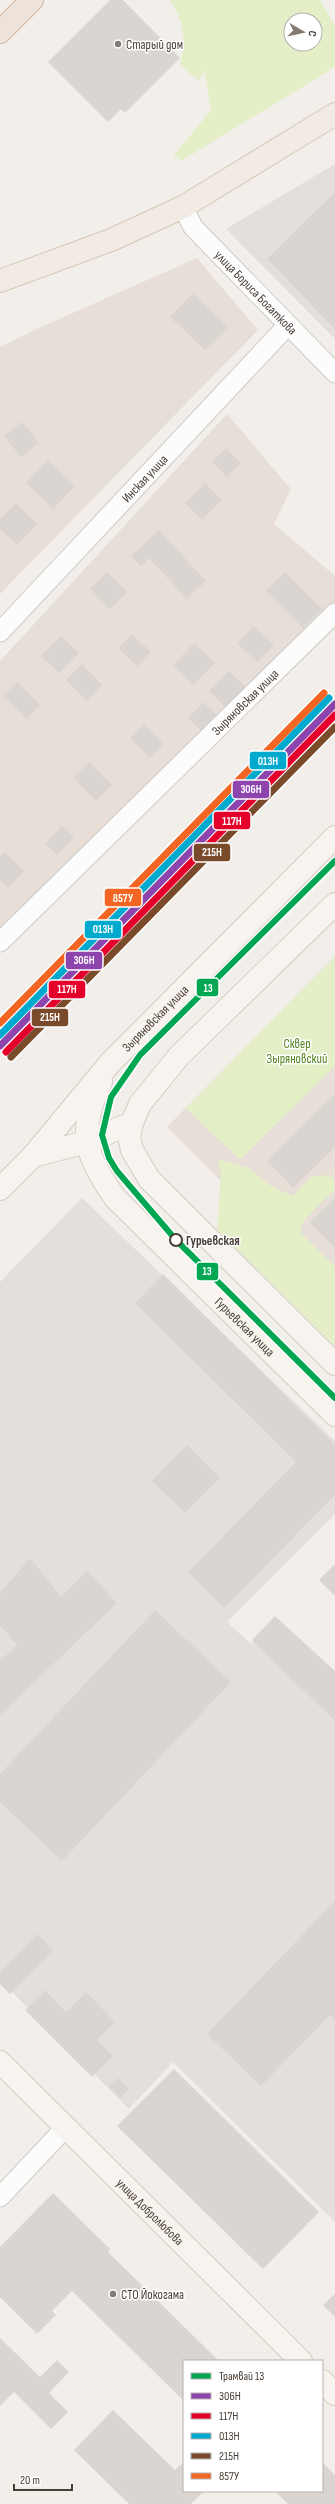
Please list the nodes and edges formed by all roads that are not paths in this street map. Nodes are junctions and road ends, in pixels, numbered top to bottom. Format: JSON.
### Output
{"nodes":[{"id":1,"x":32,"y":0,"type":"edge"},
{"id":2,"x":0,"y":32,"type":"edge"},
{"id":3,"x":335,"y":114,"type":"edge"},
{"id":4,"x":183,"y":207,"type":"junction"},
{"id":5,"x":0,"y":264,"type":"edge"},
{"id":6,"x":34,"y":270,"type":"junction"},
{"id":7,"x":0,"y":281,"type":"edge"},
{"id":8,"x":288,"y":326,"type":"junction"},
{"id":9,"x":335,"y":373,"type":"edge"},
{"id":10,"x":335,"y":613,"type":"edge"},
{"id":11,"x":0,"y":632,"type":"edge"},
{"id":12,"x":335,"y":837,"type":"edge"},
{"id":13,"x":335,"y":904,"type":"edge"},
{"id":14,"x":0,"y":942,"type":"edge"},
{"id":15,"x":110,"y":1062,"type":"junction"},
{"id":16,"x":132,"y":1123,"type":"junction"},
{"id":17,"x":86,"y":1142,"type":"junction"},
{"id":18,"x":33,"y":1156,"type":"junction"},
{"id":19,"x":0,"y":1190,"type":"edge"},
{"id":20,"x":335,"y":1364,"type":"edge"},
{"id":21,"x":335,"y":1414,"type":"edge"},
{"id":22,"x":0,"y":2062,"type":"edge"},
{"id":23,"x":66,"y":2127,"type":"junction"},
{"id":24,"x":0,"y":2196,"type":"edge"},
{"id":25,"x":300,"y":2360,"type":"edge"},
{"id":26,"x":323,"y":2383,"type":"edge"},
{"id":27,"x":335,"y":2394,"type":"edge"}],
"edges":[{"from":1,"to":2,"type":"highway"},
{"from":3,"to":4,"type":"main road"},
{"from":4,"to":6,"type":"main road"},
{"from":4,"to":8,"type":"street","name":"улица Бориса Богаткова"},
{"from":5,"to":6,"type":"main road"},
{"from":6,"to":7,"type":"main road"},
{"from":8,"to":9,"type":"street","name":"улица Бориса Богаткова"},
{"from":8,"to":11,"type":"street","name":"Инская улица"},
{"from":10,"to":14,"type":"street","name":"Зыряновская улица"},
{"from":12,"to":15,"type":"main road","name":"Зыряновская улица"},
{"from":13,"to":16,"type":"main road"},
{"from":15,"to":17,"type":"main road"},
{"from":15,"to":18,"type":"main road","name":"Зыряновская улица"},
{"from":16,"to":17,"type":"main road"},
{"from":16,"to":20,"type":"main road"},
{"from":17,"to":18,"type":"main road"},
{"from":17,"to":21,"type":"main road","name":"Гурьевская улица"},
{"from":18,"to":19,"type":"main road","name":"Зыряновская улица"},
{"from":22,"to":23,"type":"main road","name":"улица Добролюбова"},
{"from":23,"to":24,"type":"street"},
{"from":23,"to":25,"type":"main road","name":"улица Добролюбова"},
{"from":26,"to":27,"type":"main road"}]}
